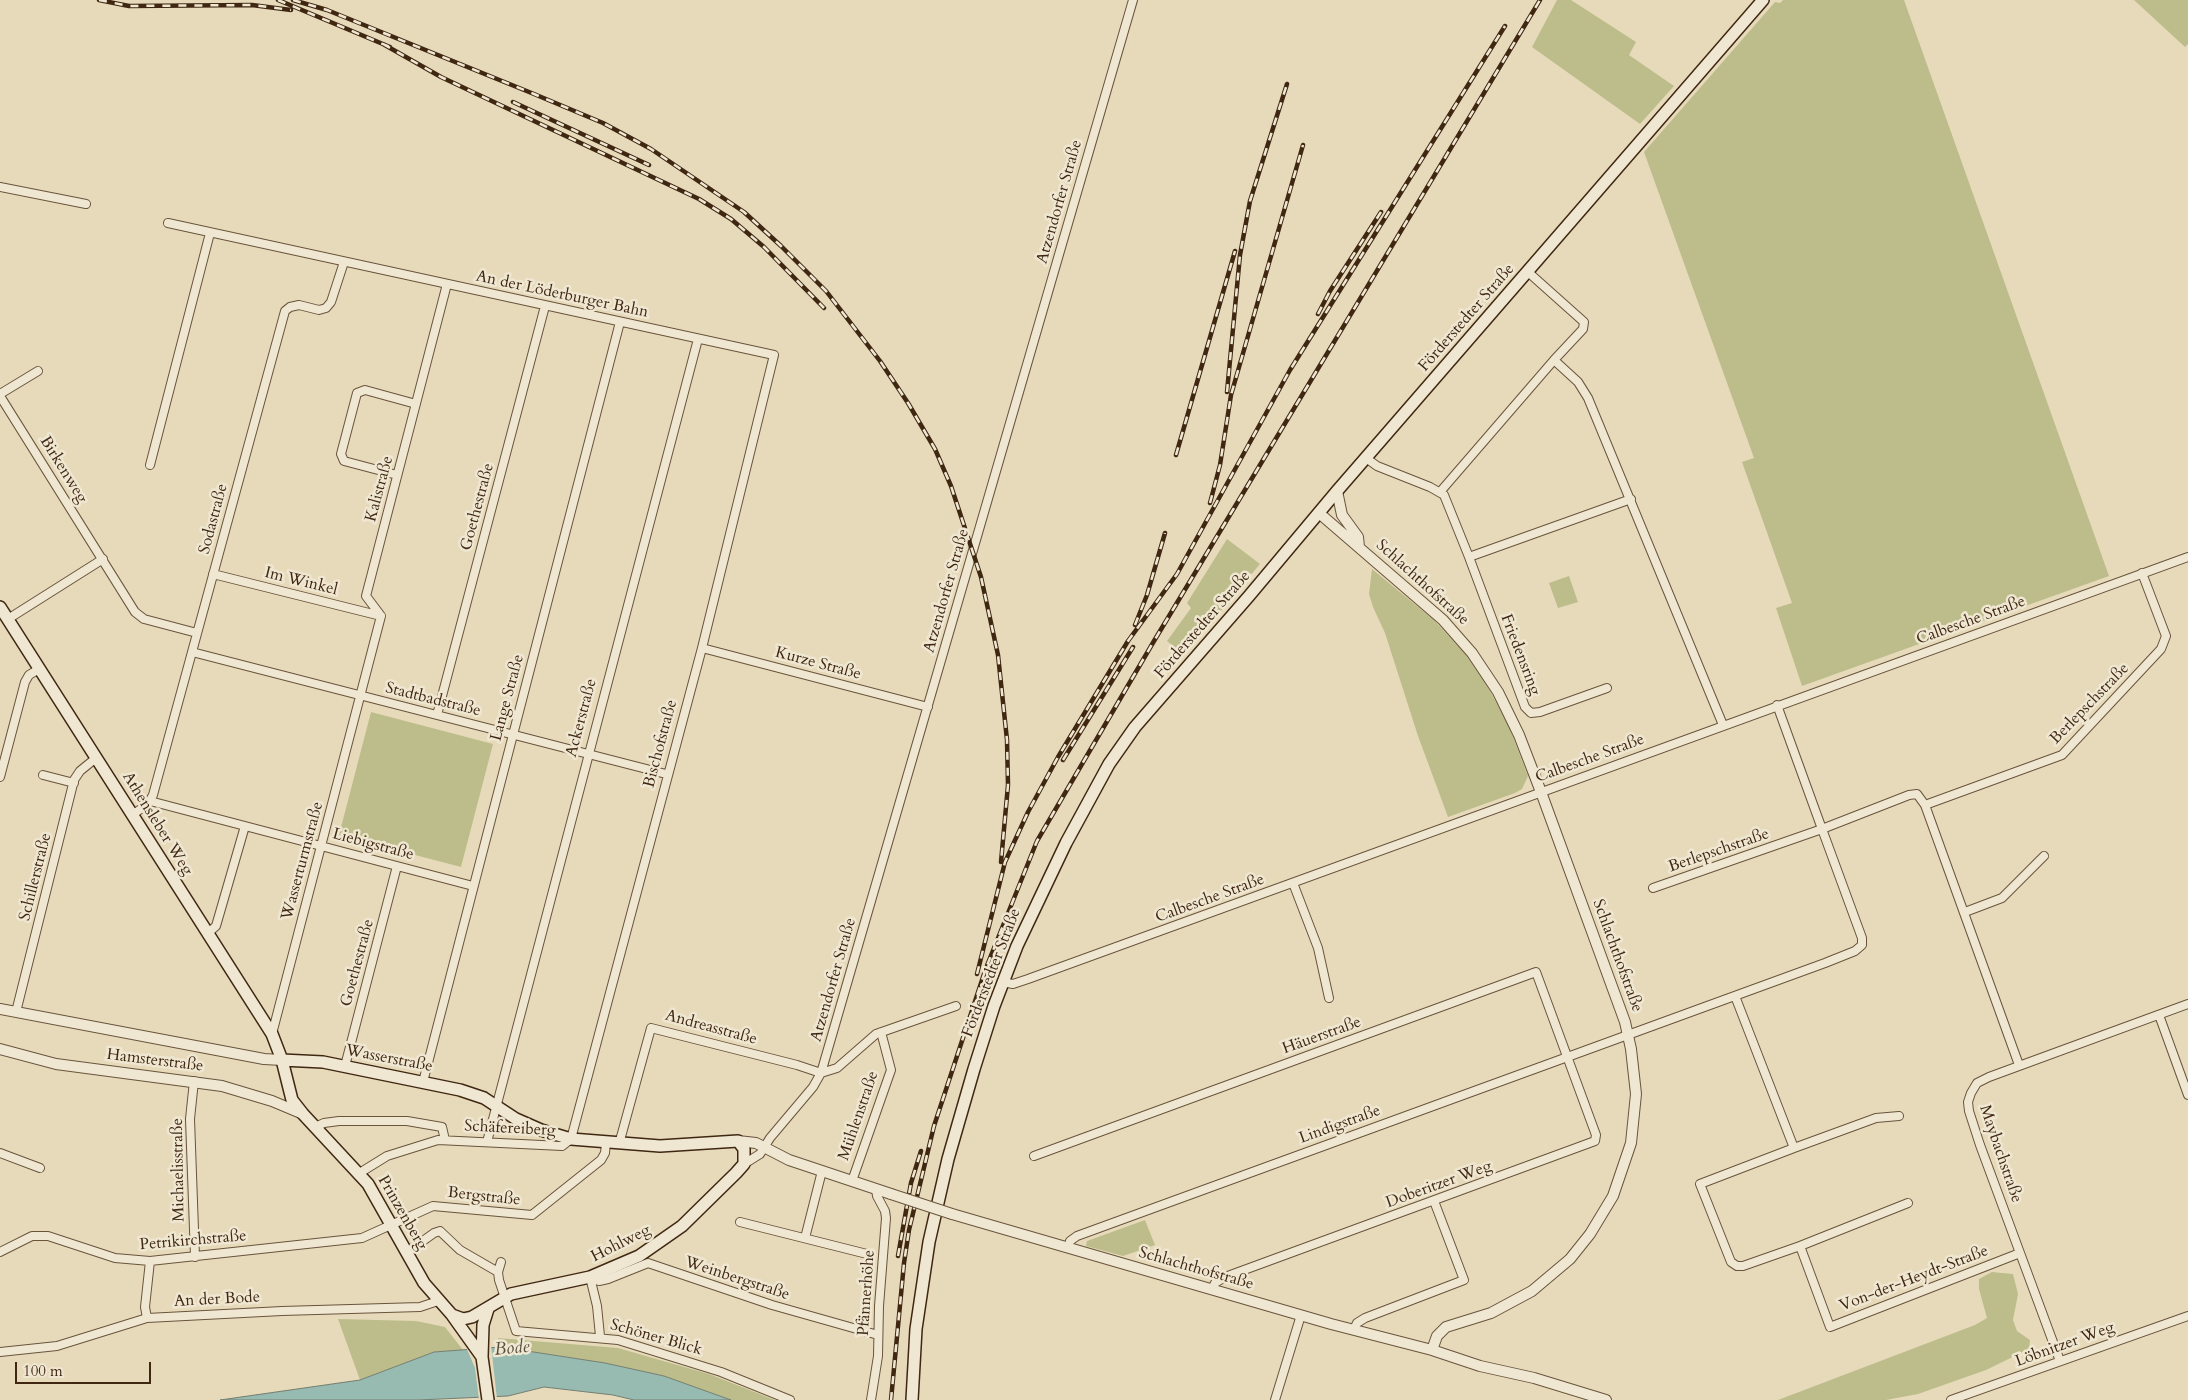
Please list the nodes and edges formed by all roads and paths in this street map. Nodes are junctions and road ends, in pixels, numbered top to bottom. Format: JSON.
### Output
{"nodes":[{"id":1,"x":1133,"y":0,"type":"edge"},
{"id":2,"x":1763,"y":0,"type":"edge"},
{"id":3,"x":0,"y":187,"type":"edge"},
{"id":4,"x":86,"y":204,"type":"dead end"},
{"id":5,"x":168,"y":223,"type":"dead end"},
{"id":6,"x":210,"y":233,"type":"junction"},
{"id":7,"x":344,"y":262,"type":"junction"},
{"id":8,"x":1528,"y":272,"type":"junction"},
{"id":9,"x":447,"y":284,"type":"junction"},
{"id":10,"x":545,"y":306,"type":"junction"},
{"id":11,"x":620,"y":322,"type":"junction"},
{"id":12,"x":698,"y":339,"type":"junction"},
{"id":13,"x":774,"y":355,"type":"joint"},
{"id":14,"x":1554,"y":360,"type":"junction"},
{"id":15,"x":38,"y":372,"type":"dead end"},
{"id":16,"x":0,"y":395,"type":"edge"},
{"id":17,"x":416,"y":404,"type":"junction"},
{"id":18,"x":1366,"y":458,"type":"junction"},
{"id":19,"x":150,"y":465,"type":"dead end"},
{"id":20,"x":397,"y":475,"type":"junction"},
{"id":21,"x":1337,"y":491,"type":"junction"},
{"id":22,"x":1440,"y":492,"type":"junction"},
{"id":23,"x":1631,"y":499,"type":"junction"},
{"id":24,"x":1318,"y":513,"type":"junction"},
{"id":25,"x":1359,"y":547,"type":"junction"},
{"id":26,"x":1469,"y":557,"type":"junction"},
{"id":27,"x":2188,"y":557,"type":"edge"},
{"id":28,"x":102,"y":558,"type":"junction"},
{"id":29,"x":2142,"y":573,"type":"junction"},
{"id":30,"x":214,"y":574,"type":"junction"},
{"id":31,"x":0,"y":607,"type":"edge"},
{"id":32,"x":381,"y":616,"type":"junction"},
{"id":33,"x":8,"y":619,"type":"junction"},
{"id":34,"x":197,"y":634,"type":"junction"},
{"id":35,"x":702,"y":648,"type":"junction"},
{"id":36,"x":192,"y":652,"type":"junction"},
{"id":37,"x":40,"y":669,"type":"junction"},
{"id":38,"x":1607,"y":688,"type":"dead end"},
{"id":39,"x":361,"y":695,"type":"junction"},
{"id":40,"x":1778,"y":705,"type":"junction"},
{"id":41,"x":928,"y":707,"type":"junction"},
{"id":42,"x":437,"y":715,"type":"junction"},
{"id":43,"x":1723,"y":725,"type":"junction"},
{"id":44,"x":512,"y":734,"type":"junction"},
{"id":45,"x":587,"y":754,"type":"junction"},
{"id":46,"x":96,"y":758,"type":"junction"},
{"id":47,"x":666,"y":774,"type":"junction"},
{"id":48,"x":43,"y":775,"type":"dead end"},
{"id":49,"x":0,"y":777,"type":"edge"},
{"id":50,"x":74,"y":783,"type":"junction"},
{"id":51,"x":1541,"y":792,"type":"junction"},
{"id":52,"x":150,"y":801,"type":"junction"},
{"id":53,"x":1925,"y":805,"type":"junction"},
{"id":54,"x":132,"y":815,"type":"junction"},
{"id":55,"x":245,"y":826,"type":"junction"},
{"id":56,"x":1822,"y":829,"type":"junction"},
{"id":57,"x":321,"y":846,"type":"junction"},
{"id":58,"x":2044,"y":856,"type":"dead end"},
{"id":59,"x":397,"y":866,"type":"junction"},
{"id":60,"x":1294,"y":884,"type":"junction"},
{"id":61,"x":473,"y":886,"type":"junction"},
{"id":62,"x":1653,"y":888,"type":"dead end"},
{"id":63,"x":1965,"y":912,"type":"junction"},
{"id":64,"x":207,"y":934,"type":"junction"},
{"id":65,"x":1002,"y":982,"type":"junction"},
{"id":66,"x":1735,"y":996,"type":"junction"},
{"id":67,"x":1329,"y":998,"type":"dead end"},
{"id":68,"x":2188,"y":1004,"type":"edge"},
{"id":69,"x":956,"y":1006,"type":"dead end"},
{"id":70,"x":0,"y":1009,"type":"edge"},
{"id":71,"x":16,"y":1012,"type":"junction"},
{"id":72,"x":2159,"y":1015,"type":"junction"},
{"id":73,"x":881,"y":1032,"type":"junction"},
{"id":74,"x":272,"y":1034,"type":"junction"},
{"id":75,"x":1628,"y":1035,"type":"junction"},
{"id":76,"x":0,"y":1050,"type":"edge"},
{"id":77,"x":1568,"y":1056,"type":"junction"},
{"id":78,"x":282,"y":1060,"type":"junction"},
{"id":79,"x":2019,"y":1065,"type":"junction"},
{"id":80,"x":345,"y":1066,"type":"junction"},
{"id":81,"x":821,"y":1073,"type":"junction"},
{"id":82,"x":194,"y":1082,"type":"junction"},
{"id":83,"x":423,"y":1082,"type":"junction"},
{"id":84,"x":2188,"y":1095,"type":"edge"},
{"id":85,"x":496,"y":1105,"type":"junction"},
{"id":86,"x":303,"y":1114,"type":"junction"},
{"id":87,"x":1899,"y":1116,"type":"dead end"},
{"id":88,"x":315,"y":1127,"type":"junction"},
{"id":89,"x":571,"y":1139,"type":"junction"},
{"id":90,"x":445,"y":1140,"type":"junction"},
{"id":91,"x":738,"y":1141,"type":"junction"},
{"id":92,"x":487,"y":1142,"type":"junction"},
{"id":93,"x":606,"y":1143,"type":"junction"},
{"id":94,"x":619,"y":1144,"type":"junction"},
{"id":95,"x":765,"y":1147,"type":"junction"},
{"id":96,"x":1794,"y":1148,"type":"junction"},
{"id":97,"x":0,"y":1153,"type":"edge"},
{"id":98,"x":1034,"y":1156,"type":"dead end"},
{"id":99,"x":744,"y":1164,"type":"junction"},
{"id":100,"x":40,"y":1168,"type":"dead end"},
{"id":101,"x":822,"y":1171,"type":"junction"},
{"id":102,"x":358,"y":1174,"type":"junction"},
{"id":103,"x":852,"y":1181,"type":"junction"},
{"id":104,"x":876,"y":1189,"type":"junction"},
{"id":105,"x":1434,"y":1201,"type":"junction"},
{"id":106,"x":1908,"y":1203,"type":"dead end"},
{"id":107,"x":740,"y":1222,"type":"dead end"},
{"id":108,"x":392,"y":1225,"type":"junction"},
{"id":109,"x":805,"y":1238,"type":"junction"},
{"id":110,"x":1800,"y":1246,"type":"junction"},
{"id":111,"x":1068,"y":1248,"type":"junction"},
{"id":112,"x":0,"y":1252,"type":"edge"},
{"id":113,"x":406,"y":1253,"type":"junction"},
{"id":114,"x":2020,"y":1253,"type":"junction"},
{"id":115,"x":867,"y":1254,"type":"dead end"},
{"id":116,"x":195,"y":1257,"type":"junction"},
{"id":117,"x":150,"y":1261,"type":"junction"},
{"id":118,"x":501,"y":1262,"type":"dead end"},
{"id":119,"x":498,"y":1272,"type":"junction"},
{"id":120,"x":590,"y":1277,"type":"junction"},
{"id":121,"x":1212,"y":1289,"type":"junction"},
{"id":122,"x":504,"y":1297,"type":"junction"},
{"id":123,"x":438,"y":1301,"type":"junction"},
{"id":124,"x":488,"y":1309,"type":"junction"},
{"id":125,"x":452,"y":1315,"type":"junction"},
{"id":126,"x":1301,"y":1315,"type":"junction"},
{"id":127,"x":2188,"y":1316,"type":"edge"},
{"id":128,"x":147,"y":1318,"type":"junction"},
{"id":129,"x":1354,"y":1329,"type":"junction"},
{"id":130,"x":878,"y":1335,"type":"junction"},
{"id":131,"x":600,"y":1336,"type":"junction"},
{"id":132,"x":1432,"y":1350,"type":"junction"},
{"id":133,"x":0,"y":1352,"type":"edge"},
{"id":134,"x":482,"y":1357,"type":"junction"},
{"id":135,"x":2060,"y":1361,"type":"junction"},
{"id":136,"x":488,"y":1400,"type":"edge"},
{"id":137,"x":790,"y":1400,"type":"edge"},
{"id":138,"x":870,"y":1400,"type":"edge"},
{"id":139,"x":912,"y":1400,"type":"edge"},
{"id":140,"x":1275,"y":1400,"type":"edge"},
{"id":141,"x":1606,"y":1400,"type":"edge"},
{"id":142,"x":1951,"y":1400,"type":"edge"}],
"edges":[{"from":1,"to":41,"type":"street","name":"Atzendorfer Straße"},
{"from":2,"to":8,"type":"main road","name":"Förderstedter Straße"},
{"from":3,"to":4,"type":"street"},
{"from":5,"to":6,"type":"street","name":"An der Löderburger Bahn"},
{"from":6,"to":7,"type":"street","name":"An der Löderburger Bahn"},
{"from":6,"to":19,"type":"street"},
{"from":7,"to":9,"type":"street","name":"An der Löderburger Bahn"},
{"from":7,"to":30,"type":"street","name":"Sodastraße"},
{"from":8,"to":14,"type":"street"},
{"from":8,"to":18,"type":"main road","name":"Förderstedter Straße"},
{"from":9,"to":10,"type":"street","name":"An der Löderburger Bahn"},
{"from":9,"to":17,"type":"street","name":"Kalistraße"},
{"from":10,"to":11,"type":"street","name":"An der Löderburger Bahn"},
{"from":10,"to":42,"type":"street","name":"Goethestraße"},
{"from":11,"to":12,"type":"street","name":"An der Löderburger Bahn"},
{"from":11,"to":44,"type":"street","name":"Lange Straße"},
{"from":12,"to":13,"type":"street","name":"An der Löderburger Bahn"},
{"from":12,"to":45,"type":"street","name":"Ackerstraße"},
{"from":13,"to":35,"type":"street","name":"Bischofstraße"},
{"from":14,"to":22,"type":"street"},
{"from":14,"to":23,"type":"street"},
{"from":15,"to":16,"type":"street"},
{"from":16,"to":28,"type":"street","name":"Birkenweg"},
{"from":17,"to":20,"type":"street","name":"Kalistraße"},
{"from":17,"to":20,"type":"street"},
{"from":18,"to":21,"type":"main road","name":"Förderstedter Straße"},
{"from":18,"to":22,"type":"street"},
{"from":20,"to":32,"type":"street","name":"Kalistraße"},
{"from":21,"to":24,"type":"main road","name":"Förderstedter Straße"},
{"from":21,"to":25,"type":"street","name":"Schlachthofstraße"},
{"from":22,"to":26,"type":"street","name":"Friedensring"},
{"from":23,"to":26,"type":"street"},
{"from":23,"to":43,"type":"street"},
{"from":24,"to":25,"type":"street","name":"Schlachthofstraße"},
{"from":24,"to":65,"type":"main road","name":"Förderstedter Straße"},
{"from":25,"to":51,"type":"street","name":"Schlachthofstraße"},
{"from":26,"to":38,"type":"street","name":"Friedensring"},
{"from":27,"to":29,"type":"street","name":"Calbesche Straße"},
{"from":28,"to":33,"type":"street"},
{"from":28,"to":34,"type":"street","name":"Birkenweg"},
{"from":29,"to":40,"type":"street","name":"Calbesche Straße"},
{"from":29,"to":53,"type":"street","name":"Berlepschstraße"},
{"from":30,"to":32,"type":"street","name":"Im Winkel"},
{"from":30,"to":34,"type":"street","name":"Sodastraße"},
{"from":31,"to":33,"type":"main road","name":"Athensleber Weg"},
{"from":32,"to":39,"type":"street"},
{"from":33,"to":37,"type":"main road","name":"Athensleber Weg"},
{"from":34,"to":36,"type":"street","name":"Sodastraße"},
{"from":35,"to":41,"type":"street","name":"Kurze Straße"},
{"from":35,"to":47,"type":"street","name":"Bischofstraße"},
{"from":36,"to":39,"type":"street","name":"Stadtbadstraße"},
{"from":36,"to":52,"type":"street","name":"Sodastraße"},
{"from":37,"to":46,"type":"main road","name":"Athensleber Weg"},
{"from":37,"to":49,"type":"street"},
{"from":39,"to":42,"type":"street","name":"Stadtbadstraße"},
{"from":39,"to":57,"type":"street","name":"Wasserturmstraße"},
{"from":40,"to":43,"type":"street","name":"Calbesche Straße"},
{"from":40,"to":56,"type":"street"},
{"from":41,"to":81,"type":"street","name":"Atzendorfer Straße"},
{"from":42,"to":44,"type":"street","name":"Stadtbadstraße"},
{"from":43,"to":51,"type":"street","name":"Calbesche Straße"},
{"from":44,"to":45,"type":"street","name":"Stadtbadstraße"},
{"from":44,"to":61,"type":"street","name":"Lange Straße"},
{"from":45,"to":47,"type":"street","name":"Stadtbadstraße"},
{"from":45,"to":85,"type":"street","name":"Ackerstraße"},
{"from":46,"to":50,"type":"street","name":"Schillerstraße"},
{"from":46,"to":54,"type":"main road","name":"Athensleber Weg"},
{"from":47,"to":89,"type":"street","name":"Bischofstraße"},
{"from":48,"to":50,"type":"street"},
{"from":50,"to":71,"type":"street","name":"Schillerstraße"},
{"from":51,"to":60,"type":"street","name":"Calbesche Straße"},
{"from":51,"to":75,"type":"street","name":"Schlachthofstraße"},
{"from":52,"to":54,"type":"street"},
{"from":52,"to":55,"type":"street","name":"Liebigstraße"},
{"from":53,"to":56,"type":"street","name":"Berlepschstraße"},
{"from":53,"to":63,"type":"street"},
{"from":54,"to":64,"type":"main road","name":"Athensleber Weg"},
{"from":55,"to":57,"type":"street","name":"Liebigstraße"},
{"from":55,"to":64,"type":"street"},
{"from":56,"to":62,"type":"street","name":"Berlepschstraße"},
{"from":56,"to":66,"type":"street"},
{"from":57,"to":59,"type":"street","name":"Liebigstraße"},
{"from":57,"to":74,"type":"street","name":"Wasserturmstraße"},
{"from":58,"to":63,"type":"street"},
{"from":59,"to":61,"type":"street","name":"Liebigstraße"},
{"from":59,"to":80,"type":"street","name":"Goethestraße"},
{"from":60,"to":65,"type":"street","name":"Calbesche Straße"},
{"from":60,"to":67,"type":"street"},
{"from":61,"to":83,"type":"street","name":"Lange Straße"},
{"from":63,"to":79,"type":"street"},
{"from":64,"to":74,"type":"main road","name":"Athensleber Weg"},
{"from":65,"to":139,"type":"main road","name":"Förderstedter Straße"},
{"from":66,"to":75,"type":"street"},
{"from":66,"to":96,"type":"street"},
{"from":68,"to":72,"type":"street","name":"Maybachstraße"},
{"from":69,"to":73,"type":"street"},
{"from":70,"to":71,"type":"street","name":"Wasserstraße"},
{"from":71,"to":78,"type":"street","name":"Wasserstraße"},
{"from":72,"to":79,"type":"street","name":"Maybachstraße"},
{"from":72,"to":84,"type":"street"},
{"from":73,"to":81,"type":"street"},
{"from":73,"to":103,"type":"street","name":"Mühlenstraße"},
{"from":74,"to":78,"type":"main road","name":"Athensleber Weg"},
{"from":75,"to":77,"type":"street","name":"Lindigstraße"},
{"from":75,"to":132,"type":"street","name":"Schlachthofstraße"},
{"from":76,"to":82,"type":"street","name":"Hamsterstraße"},
{"from":77,"to":98,"type":"street","name":"Häuerstraße"},
{"from":77,"to":105,"type":"street","name":"Doberitzer Weg"},
{"from":77,"to":111,"type":"street","name":"Lindigstraße"},
{"from":78,"to":80,"type":"main road","name":"Wasserstraße"},
{"from":78,"to":86,"type":"main road","name":"Prinzenberg"},
{"from":79,"to":114,"type":"street","name":"Maybachstraße"},
{"from":80,"to":83,"type":"main road","name":"Wasserstraße"},
{"from":81,"to":94,"type":"street","name":"Andreasstraße"},
{"from":81,"to":95,"type":"street","name":"Atzendorfer Straße"},
{"from":82,"to":86,"type":"street","name":"Hamsterstraße"},
{"from":82,"to":116,"type":"street","name":"Michaelisstraße"},
{"from":83,"to":85,"type":"main road","name":"Wasserstraße"},
{"from":85,"to":89,"type":"main road","name":"Wasserstraße"},
{"from":85,"to":92,"type":"street","name":"Ackerstraße"},
{"from":86,"to":88,"type":"main road","name":"Prinzenberg"},
{"from":87,"to":96,"type":"street"},
{"from":88,"to":90,"type":"street"},
{"from":88,"to":102,"type":"main road","name":"Prinzenberg"},
{"from":89,"to":92,"type":"street","name":"Schäfereiberg"},
{"from":89,"to":93,"type":"main road","name":"Wasserstraße"},
{"from":90,"to":92,"type":"street","name":"Schäfereiberg"},
{"from":90,"to":102,"type":"street","name":"Schäfereiberg"},
{"from":91,"to":94,"type":"main road","name":"Wasserstraße"},
{"from":91,"to":95,"type":"street"},
{"from":91,"to":99,"type":"main road"},
{"from":93,"to":94,"type":"main road","name":"Wasserstraße"},
{"from":93,"to":108,"type":"street","name":"Bergstraße"},
{"from":95,"to":99,"type":"street","name":"Atzendorfer Straße"},
{"from":95,"to":101,"type":"street"},
{"from":96,"to":110,"type":"street"},
{"from":97,"to":100,"type":"street"},
{"from":99,"to":120,"type":"main road","name":"Hohlweg"},
{"from":101,"to":103,"type":"street"},
{"from":101,"to":109,"type":"street"},
{"from":102,"to":108,"type":"main road","name":"Prinzenberg"},
{"from":103,"to":104,"type":"street"},
{"from":104,"to":111,"type":"street","name":"Schlachthofstraße","bridge":true},
{"from":104,"to":130,"type":"street","name":"Pfännerhöhe"},
{"from":105,"to":121,"type":"street","name":"Doberitzer Weg"},
{"from":105,"to":129,"type":"street"},
{"from":106,"to":110,"type":"street"},
{"from":107,"to":109,"type":"street"},
{"from":108,"to":113,"type":"main road","name":"Prinzenberg"},
{"from":108,"to":116,"type":"street","name":"Petrikirchstraße"},
{"from":109,"to":115,"type":"street"},
{"from":110,"to":114,"type":"street","name":"Von-der-Heydt-Straße"},
{"from":111,"to":121,"type":"street","name":"Schlachthofstraße"},
{"from":112,"to":117,"type":"street","name":"Petrikirchstraße"},
{"from":113,"to":119,"type":"street"},
{"from":113,"to":123,"type":"main road","name":"Prinzenberg"},
{"from":114,"to":135,"type":"street","name":"Maybachstraße"},
{"from":116,"to":117,"type":"street","name":"Petrikirchstraße"},
{"from":117,"to":128,"type":"street"},
{"from":118,"to":119,"type":"street"},
{"from":119,"to":122,"type":"street"},
{"from":120,"to":122,"type":"main road","name":"Hohlweg"},
{"from":120,"to":130,"type":"street","name":"Weinbergstraße"},
{"from":120,"to":131,"type":"street"},
{"from":121,"to":126,"type":"street","name":"Schlachthofstraße"},
{"from":122,"to":124,"type":"main road","name":"Hohlweg"},
{"from":122,"to":131,"type":"street","name":"Schöner Blick"},
{"from":123,"to":125,"type":"main road","name":"Prinzenberg"},
{"from":123,"to":128,"type":"street","name":"An der Bode"},
{"from":124,"to":125,"type":"main road","name":"Hohlweg"},
{"from":124,"to":134,"type":"main road"},
{"from":125,"to":134,"type":"main road","name":"Prinzenberg"},
{"from":126,"to":129,"type":"street","name":"Schlachthofstraße"},
{"from":126,"to":140,"type":"street"},
{"from":127,"to":135,"type":"street","name":"Löbnitzer Weg"},
{"from":128,"to":133,"type":"street","name":"An der Bode"},
{"from":129,"to":132,"type":"street","name":"Schlachthofstraße"},
{"from":130,"to":138,"type":"street","name":"Pfännerhöhe"},
{"from":131,"to":137,"type":"street","name":"Schöner Blick"},
{"from":132,"to":141,"type":"street","name":"Schlachthofstraße"},
{"from":134,"to":136,"type":"main road"},
{"from":135,"to":142,"type":"street","name":"Löbnitzer Weg"}]}
